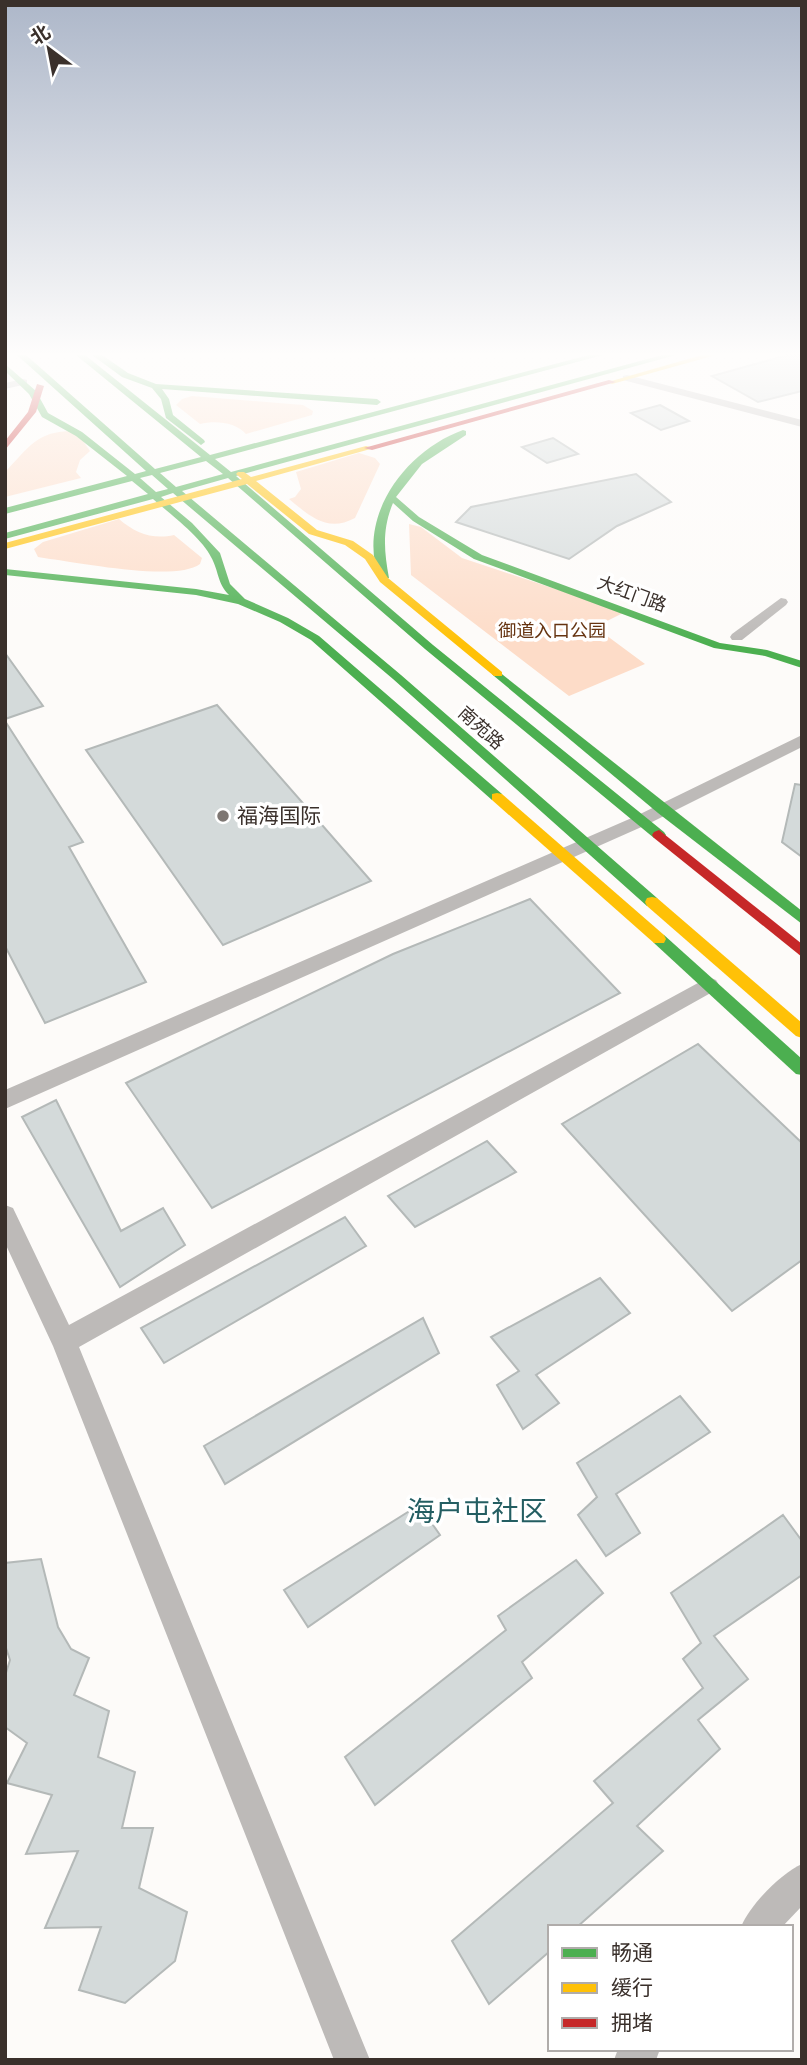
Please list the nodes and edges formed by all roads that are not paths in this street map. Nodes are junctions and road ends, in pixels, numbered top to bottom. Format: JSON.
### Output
{"nodes":[{"id":1,"x":104,"y":451,"type":"edge"},
{"id":2,"x":130,"y":451,"type":"edge"},
{"id":3,"x":207,"y":451,"type":"edge"},
{"id":4,"x":230,"y":451,"type":"edge"},
{"id":5,"x":257,"y":451,"type":"edge"},
{"id":6,"x":318,"y":451,"type":"edge"},
{"id":7,"x":352,"y":451,"type":"edge"},
{"id":8,"x":369,"y":451,"type":"edge"},
{"id":9,"x":429,"y":451,"type":"edge"},
{"id":10,"x":390,"y":496,"type":"junction"},
{"id":11,"x":263,"y":497,"type":"junction"},
{"id":12,"x":6,"y":511,"type":"edge"},
{"id":13,"x":367,"y":513,"type":"dead end"},
{"id":14,"x":5,"y":521,"type":"edge"},
{"id":15,"x":188,"y":525,"type":"junction"},
{"id":16,"x":353,"y":529,"type":"dead end"},
{"id":17,"x":313,"y":532,"type":"junction"},
{"id":18,"x":5,"y":536,"type":"edge"},
{"id":19,"x":25,"y":541,"type":"junction"},
{"id":20,"x":454,"y":543,"type":"junction"},
{"id":21,"x":5,"y":546,"type":"edge"},
{"id":22,"x":247,"y":551,"type":"junction"},
{"id":23,"x":206,"y":568,"type":"junction"},
{"id":24,"x":5,"y":572,"type":"edge"},
{"id":25,"x":384,"y":580,"type":"junction"},
{"id":26,"x":241,"y":601,"type":"junction"},
{"id":27,"x":781,"y":602,"type":"dead end"},
{"id":28,"x":737,"y":637,"type":"junction"},
{"id":29,"x":315,"y":638,"type":"junction"},
{"id":30,"x":429,"y":647,"type":"junction"},
{"id":31,"x":802,"y":654,"type":"edge"},
{"id":32,"x":802,"y":665,"type":"edge"},
{"id":33,"x":397,"y":677,"type":"junction"},
{"id":34,"x":802,"y":740,"type":"edge"},
{"id":35,"x":663,"y":810,"type":"junction"},
{"id":36,"x":640,"y":821,"type":"junction"},
{"id":37,"x":585,"y":844,"type":"junction"},
{"id":38,"x":562,"y":853,"type":"junction"},
{"id":39,"x":763,"y":889,"type":"junction"},
{"id":40,"x":802,"y":919,"type":"edge"},
{"id":41,"x":798,"y":949,"type":"edge"},
{"id":42,"x":709,"y":985,"type":"junction"},
{"id":43,"x":802,"y":1032,"type":"edge"},
{"id":44,"x":802,"y":1069,"type":"edge"},
{"id":45,"x":5,"y":1100,"type":"edge"},
{"id":46,"x":5,"y":1216,"type":"edge"},
{"id":47,"x":64,"y":1342,"type":"junction"},
{"id":48,"x":802,"y":1881,"type":"edge"},
{"id":49,"x":760,"y":1925,"type":"edge"},
{"id":50,"x":352,"y":2060,"type":"edge"}],
"edges":[{"from":1,"to":15,"type":"main road"},
{"from":2,"to":22,"type":"main road","name":"南苑路"},
{"from":3,"to":11,"type":"main road"},
{"from":4,"to":12,"type":"main road"},
{"from":5,"to":14,"type":"main road"},
{"from":6,"to":18,"type":"main road"},
{"from":7,"to":19,"type":"main road"},
{"from":8,"to":13,"type":"main road"},
{"from":9,"to":10,"type":"main road"},
{"from":10,"to":20,"type":"main road","name":"大红门路"},
{"from":10,"to":25,"type":"main road"},
{"from":11,"to":17,"type":"main road"},
{"from":11,"to":30,"type":"main road","name":"南苑路"},
{"from":15,"to":22,"type":"main road"},
{"from":15,"to":23,"type":"main road"},
{"from":16,"to":17,"type":"main road"},
{"from":17,"to":25,"type":"main road"},
{"from":19,"to":21,"type":"main road"},
{"from":19,"to":23,"type":"main road"},
{"from":20,"to":28,"type":"main road","name":"大红门路"},
{"from":20,"to":32,"type":"main road","name":"大红门路"},
{"from":22,"to":33,"type":"main road","name":"南苑路"},
{"from":23,"to":26,"type":"main road"},
{"from":24,"to":26,"type":"main road"},
{"from":25,"to":30,"type":"main road"},
{"from":25,"to":35,"type":"main road"},
{"from":26,"to":29,"type":"main road"},
{"from":27,"to":28,"type":"street"},
{"from":28,"to":31,"type":"main road","name":"大红门路"},
{"from":29,"to":33,"type":"main road"},
{"from":29,"to":38,"type":"main road"},
{"from":30,"to":36,"type":"main road","name":"南苑路"},
{"from":33,"to":37,"type":"main road","name":"南苑路"},
{"from":34,"to":35,"type":"street"},
{"from":35,"to":36,"type":"street"},
{"from":35,"to":39,"type":"main road"},
{"from":36,"to":37,"type":"street"},
{"from":36,"to":41,"type":"main road","name":"南苑路"},
{"from":37,"to":38,"type":"street"},
{"from":37,"to":43,"type":"main road","name":"南苑路"},
{"from":38,"to":42,"type":"main road"},
{"from":38,"to":45,"type":"street"},
{"from":39,"to":40,"type":"main road"},
{"from":39,"to":41,"type":"main road"},
{"from":42,"to":44,"type":"main road"},
{"from":42,"to":47,"type":"street"},
{"from":46,"to":47,"type":"street"},
{"from":47,"to":50,"type":"street"},
{"from":48,"to":49,"type":"street"}]}
